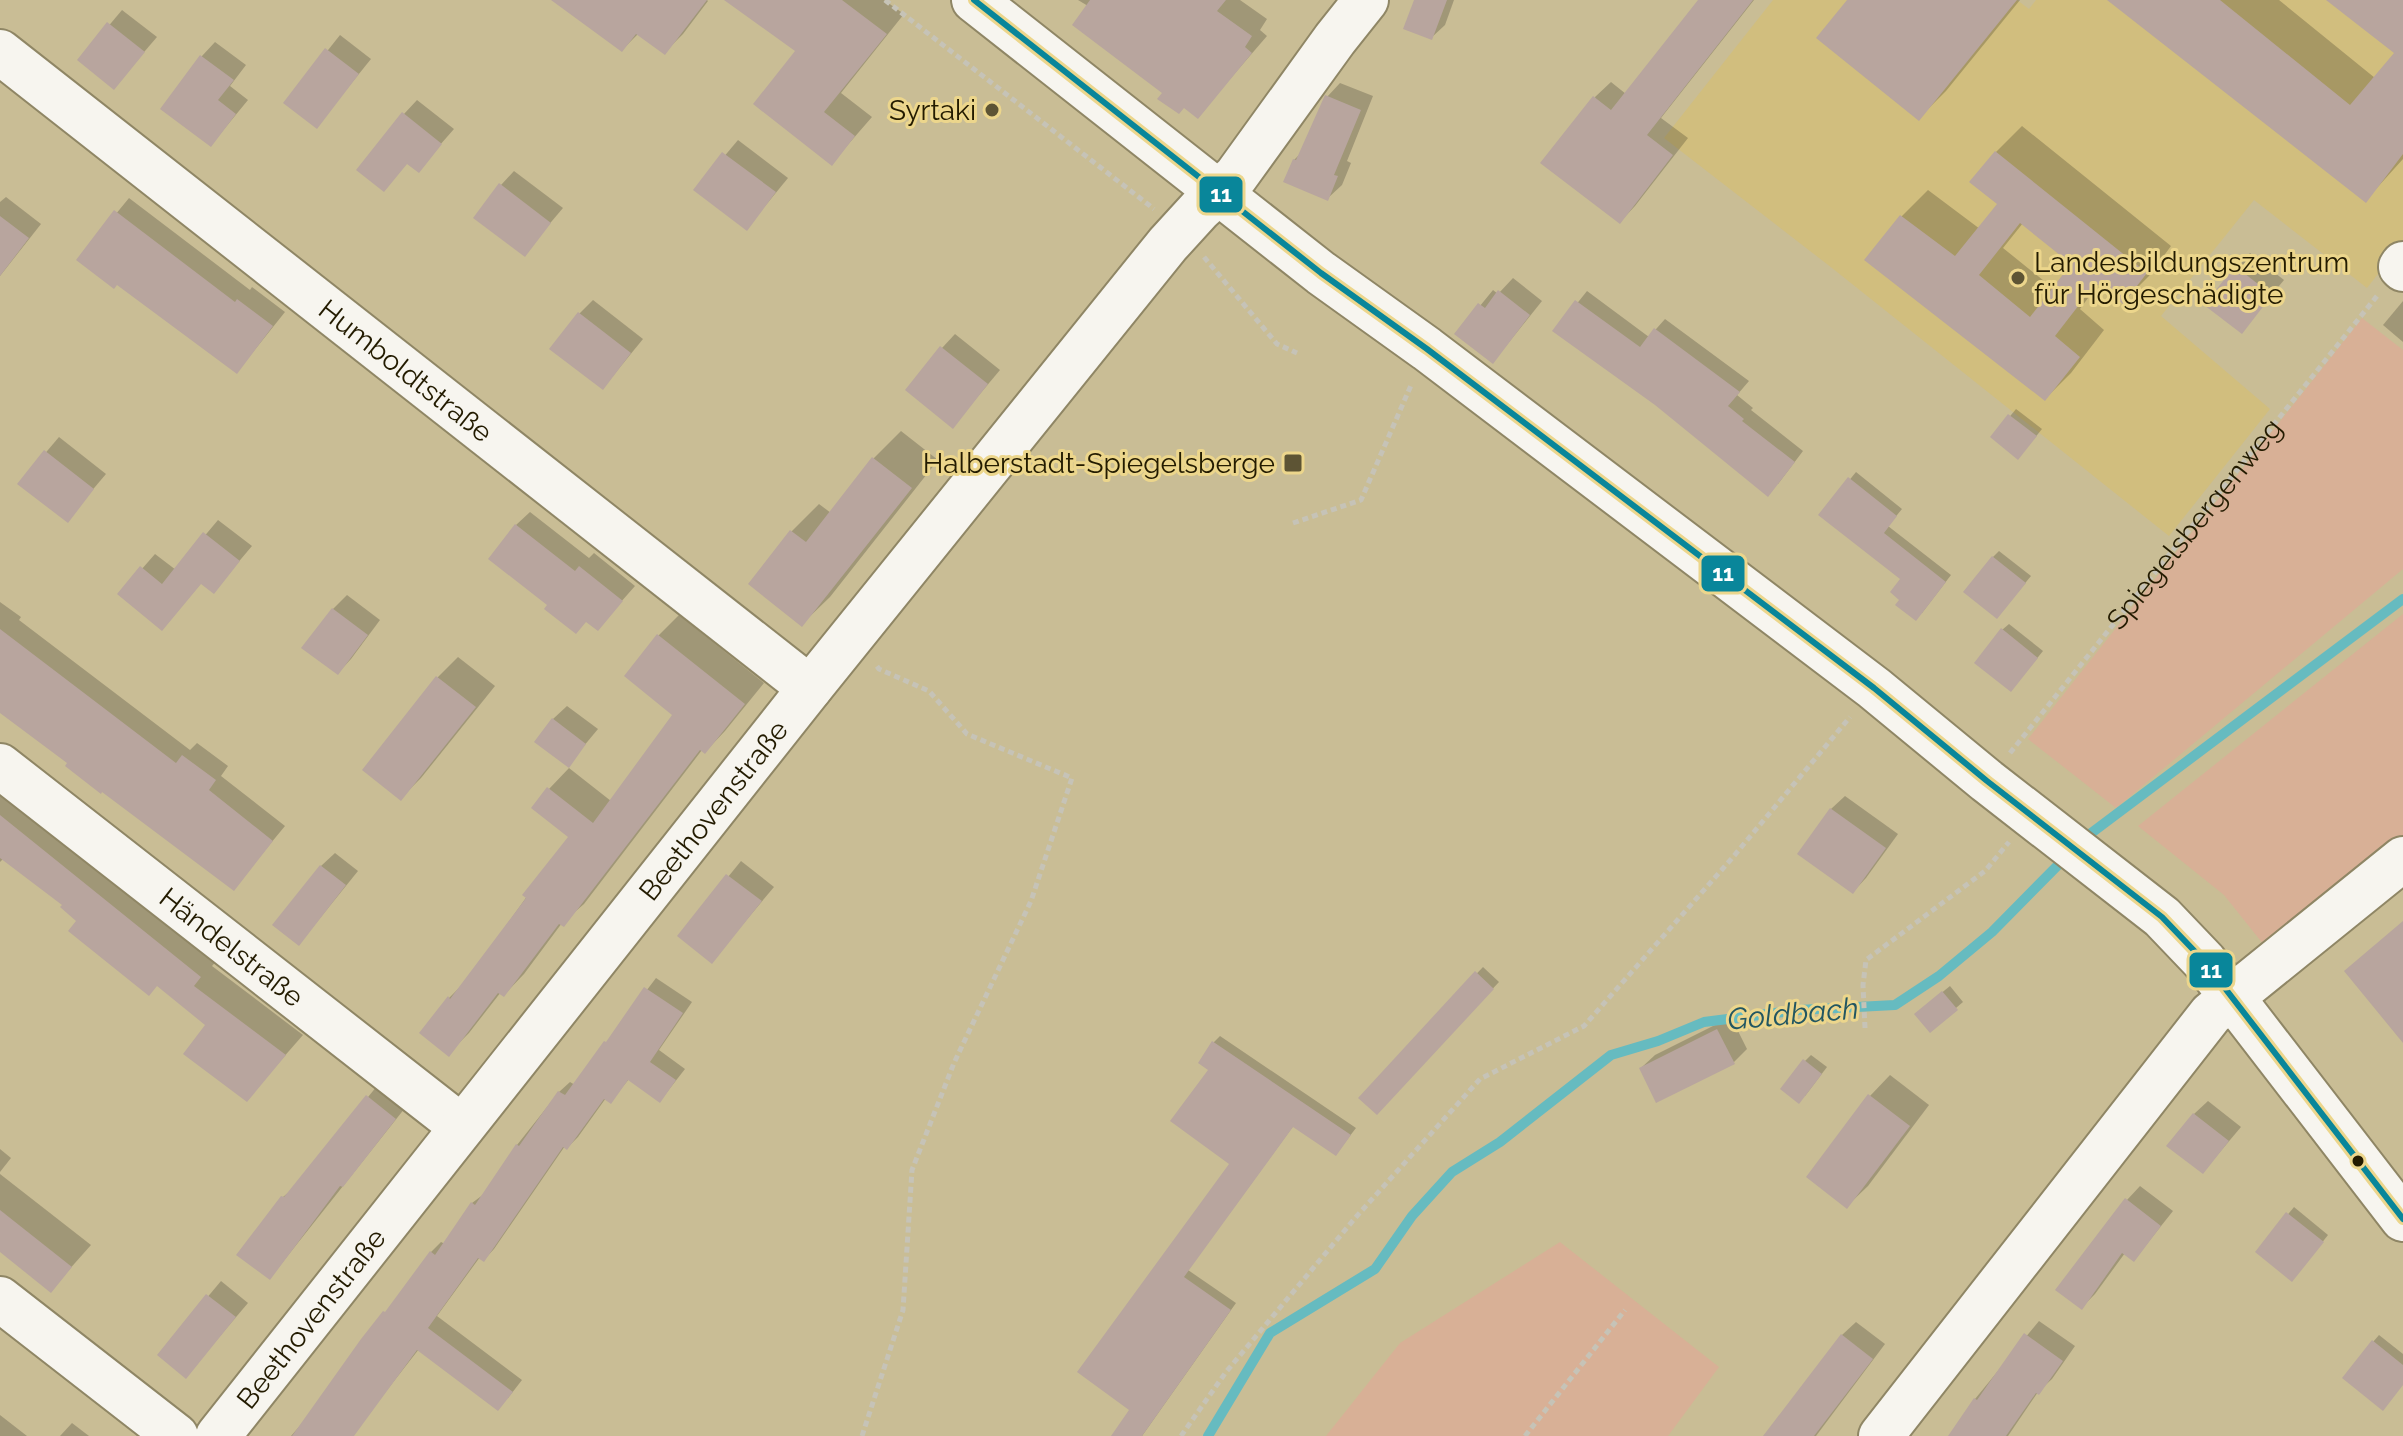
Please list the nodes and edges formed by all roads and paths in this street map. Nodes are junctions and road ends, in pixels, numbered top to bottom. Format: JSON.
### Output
{"nodes":[{"id":1,"x":885,"y":0,"type":"edge"},
{"id":2,"x":974,"y":0,"type":"edge"},
{"id":3,"x":1366,"y":0,"type":"edge"},
{"id":4,"x":0,"y":52,"type":"edge"},
{"id":5,"x":1219,"y":192,"type":"junction"},
{"id":6,"x":1181,"y":230,"type":"junction"},
{"id":7,"x":2402,"y":267,"type":"edge"},
{"id":8,"x":1427,"y":349,"type":"junction"},
{"id":9,"x":1297,"y":353,"type":"dead end"},
{"id":10,"x":1293,"y":523,"type":"dead end"},
{"id":11,"x":853,"y":634,"type":"junction"},
{"id":12,"x":810,"y":688,"type":"junction"},
{"id":13,"x":1874,"y":688,"type":"junction"},
{"id":14,"x":0,"y":766,"type":"edge"},
{"id":15,"x":1987,"y":781,"type":"junction"},
{"id":16,"x":2031,"y":815,"type":"junction"},
{"id":17,"x":2403,"y":859,"type":"edge"},
{"id":18,"x":2232,"y":996,"type":"junction"},
{"id":19,"x":1865,"y":1028,"type":"dead end"},
{"id":20,"x":462,"y":1127,"type":"junction"},
{"id":21,"x":2403,"y":1219,"type":"edge"},
{"id":22,"x":0,"y":1299,"type":"edge"},
{"id":23,"x":1625,"y":1310,"type":"dead end"},
{"id":24,"x":176,"y":1436,"type":"edge"},
{"id":25,"x":218,"y":1436,"type":"edge"},
{"id":26,"x":862,"y":1436,"type":"edge"},
{"id":27,"x":1181,"y":1436,"type":"edge"},
{"id":28,"x":1525,"y":1436,"type":"edge"},
{"id":29,"x":1881,"y":1436,"type":"edge"}],
"edges":[{"from":1,"to":6,"type":"path"},
{"from":2,"to":5,"type":"street"},
{"from":3,"to":5,"type":"street","name":"Beethovenstraße"},
{"from":4,"to":12,"type":"street","name":"Humboldtstraße"},
{"from":5,"to":6,"type":"street","name":"Beethovenstraße"},
{"from":5,"to":8,"type":"street"},
{"from":6,"to":9,"type":"path"},
{"from":6,"to":11,"type":"street","name":"Beethovenstraße"},
{"from":7,"to":15,"type":"path","name":"Spiegelsbergenweg"},
{"from":8,"to":10,"type":"path"},
{"from":8,"to":13,"type":"street"},
{"from":11,"to":12,"type":"street","name":"Beethovenstraße"},
{"from":11,"to":26,"type":"path"},
{"from":12,"to":20,"type":"street","name":"Beethovenstraße"},
{"from":13,"to":15,"type":"street"},
{"from":13,"to":27,"type":"path"},
{"from":14,"to":20,"type":"street","name":"Händelstraße"},
{"from":15,"to":16,"type":"street"},
{"from":16,"to":18,"type":"street"},
{"from":16,"to":19,"type":"path"},
{"from":17,"to":18,"type":"street"},
{"from":18,"to":21,"type":"street"},
{"from":18,"to":29,"type":"street"},
{"from":20,"to":25,"type":"street","name":"Beethovenstraße"},
{"from":22,"to":24,"type":"street"},
{"from":23,"to":28,"type":"path"}]}
